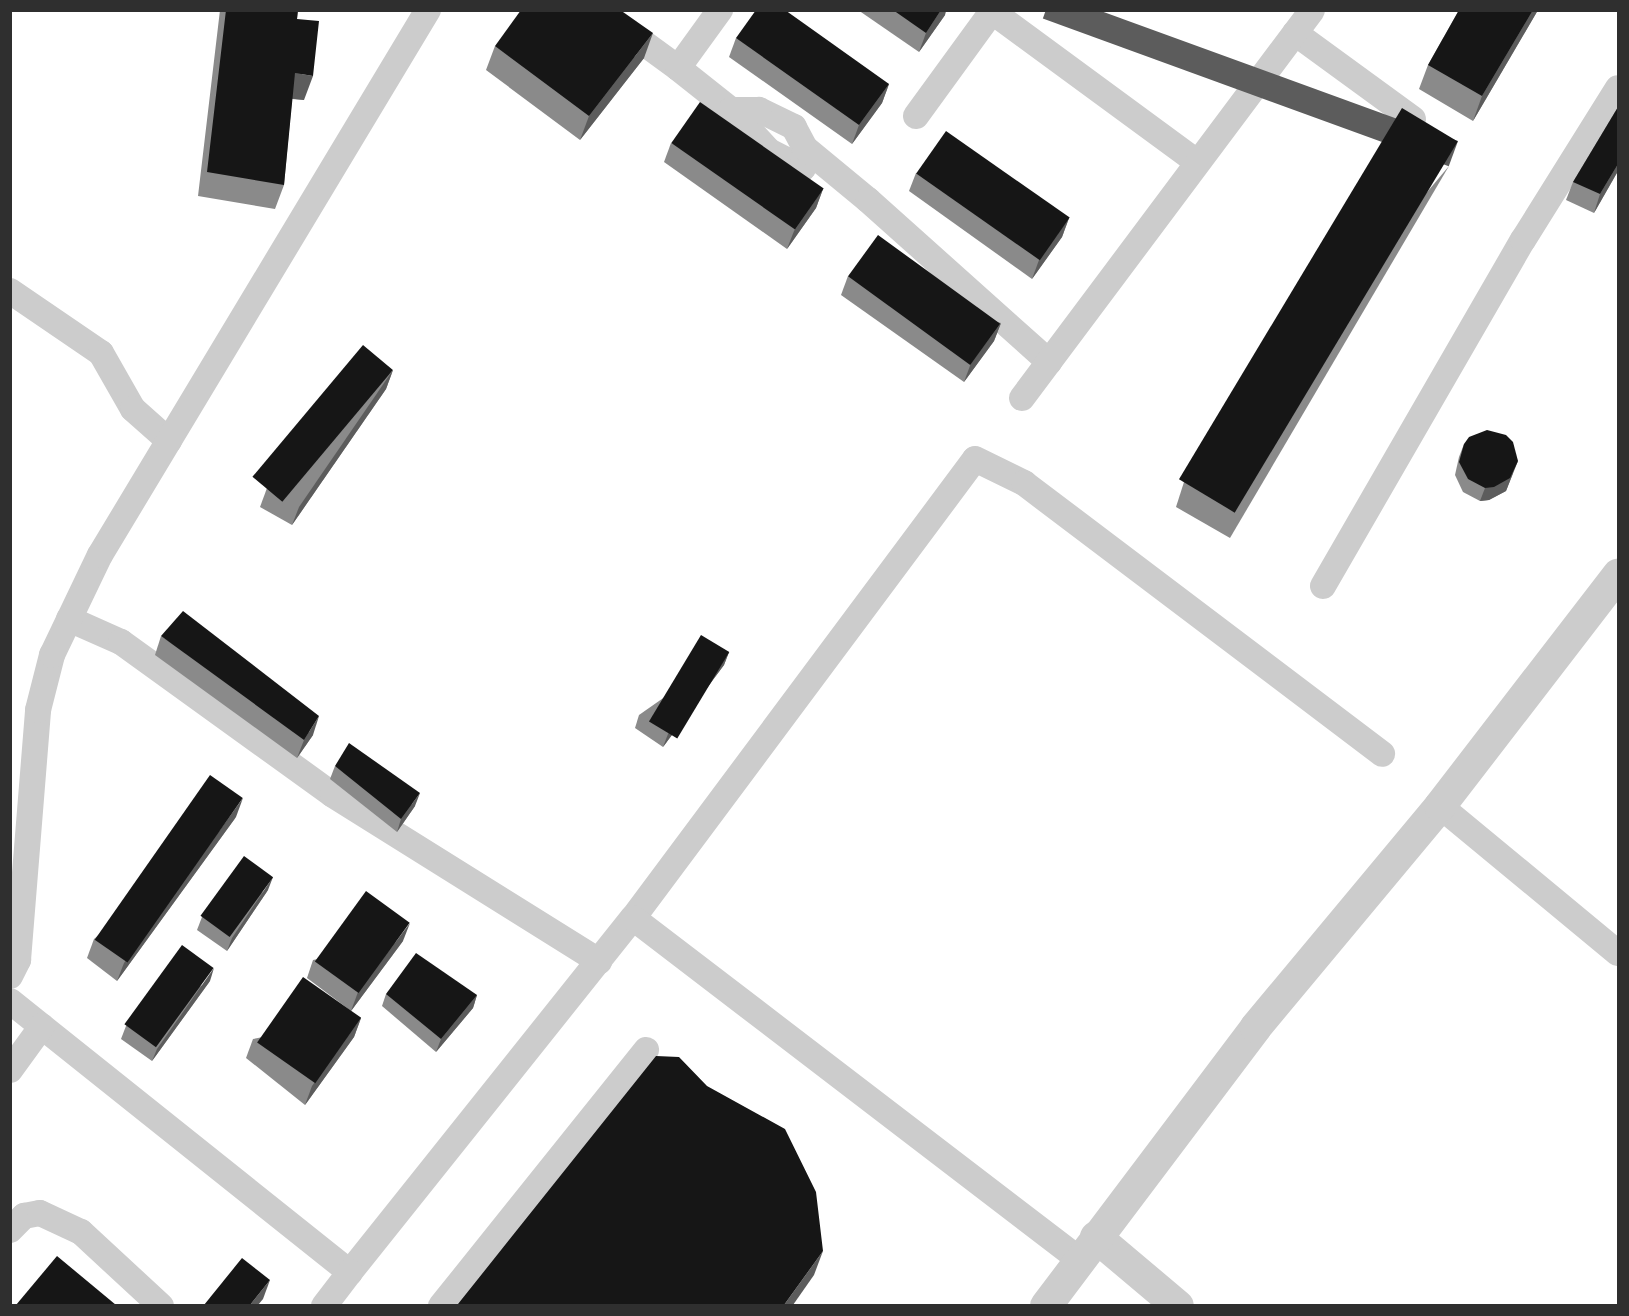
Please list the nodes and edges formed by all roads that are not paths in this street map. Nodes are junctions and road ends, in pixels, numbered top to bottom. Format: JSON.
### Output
{"nodes":[{"id":1,"x":428,"y":10,"type":"edge"},
{"id":2,"x":590,"y":10,"type":"edge"},
{"id":3,"x":720,"y":10,"type":"edge"},
{"id":4,"x":1311,"y":10,"type":"edge"},
{"id":5,"x":992,"y":11,"type":"edge"},
{"id":6,"x":618,"y":16,"type":"edge"},
{"id":7,"x":1296,"y":33,"type":"junction"},
{"id":8,"x":678,"y":68,"type":"junction"},
{"id":9,"x":1618,"y":88,"type":"edge"},
{"id":10,"x":916,"y":116,"type":"dead end"},
{"id":11,"x":1413,"y":119,"type":"edge"},
{"id":12,"x":1197,"y":162,"type":"junction"},
{"id":13,"x":10,"y":291,"type":"edge"},
{"id":14,"x":1049,"y":362,"type":"junction"},
{"id":15,"x":1022,"y":398,"type":"dead end"},
{"id":16,"x":169,"y":441,"type":"junction"},
{"id":17,"x":1618,"y":575,"type":"edge"},
{"id":18,"x":1323,"y":586,"type":"dead end"},
{"id":19,"x":69,"y":619,"type":"junction"},
{"id":20,"x":1382,"y":754,"type":"dead end"},
{"id":21,"x":1440,"y":806,"type":"junction"},
{"id":22,"x":633,"y":918,"type":"junction"},
{"id":23,"x":1618,"y":953,"type":"edge"},
{"id":24,"x":599,"y":961,"type":"junction"},
{"id":25,"x":10,"y":976,"type":"edge"},
{"id":26,"x":10,"y":1001,"type":"edge"},
{"id":27,"x":42,"y":1026,"type":"junction"},
{"id":28,"x":646,"y":1050,"type":"dead end"},
{"id":29,"x":10,"y":1070,"type":"edge"},
{"id":30,"x":10,"y":1230,"type":"edge"},
{"id":31,"x":1088,"y":1249,"type":"junction"},
{"id":32,"x":350,"y":1272,"type":"junction"},
{"id":33,"x":327,"y":1304,"type":"edge"},
{"id":34,"x":161,"y":1305,"type":"edge"},
{"id":35,"x":441,"y":1305,"type":"edge"},
{"id":36,"x":1046,"y":1305,"type":"edge"},
{"id":37,"x":1178,"y":1305,"type":"edge"}],
"edges":[{"from":1,"to":16,"type":"street"},
{"from":2,"to":6,"type":"street"},
{"from":3,"to":8,"type":"street"},
{"from":4,"to":7,"type":"street"},
{"from":5,"to":10,"type":"street"},
{"from":5,"to":12,"type":"street"},
{"from":6,"to":8,"type":"street"},
{"from":7,"to":11,"type":"street"},
{"from":7,"to":12,"type":"street"},
{"from":8,"to":14,"type":"street"},
{"from":9,"to":18,"type":"street"},
{"from":12,"to":14,"type":"street"},
{"from":13,"to":16,"type":"street"},
{"from":14,"to":15,"type":"street"},
{"from":16,"to":19,"type":"street"},
{"from":17,"to":21,"type":"street"},
{"from":19,"to":24,"type":"street"},
{"from":19,"to":25,"type":"street"},
{"from":20,"to":22,"type":"street"},
{"from":21,"to":23,"type":"street"},
{"from":21,"to":31,"type":"street"},
{"from":22,"to":24,"type":"street"},
{"from":22,"to":31,"type":"street"},
{"from":24,"to":32,"type":"street"},
{"from":26,"to":27,"type":"street"},
{"from":27,"to":29,"type":"street"},
{"from":27,"to":32,"type":"street"},
{"from":28,"to":35,"type":"street"},
{"from":30,"to":34,"type":"street"},
{"from":31,"to":36,"type":"street"},
{"from":31,"to":37,"type":"street"},
{"from":32,"to":33,"type":"street"}]}
